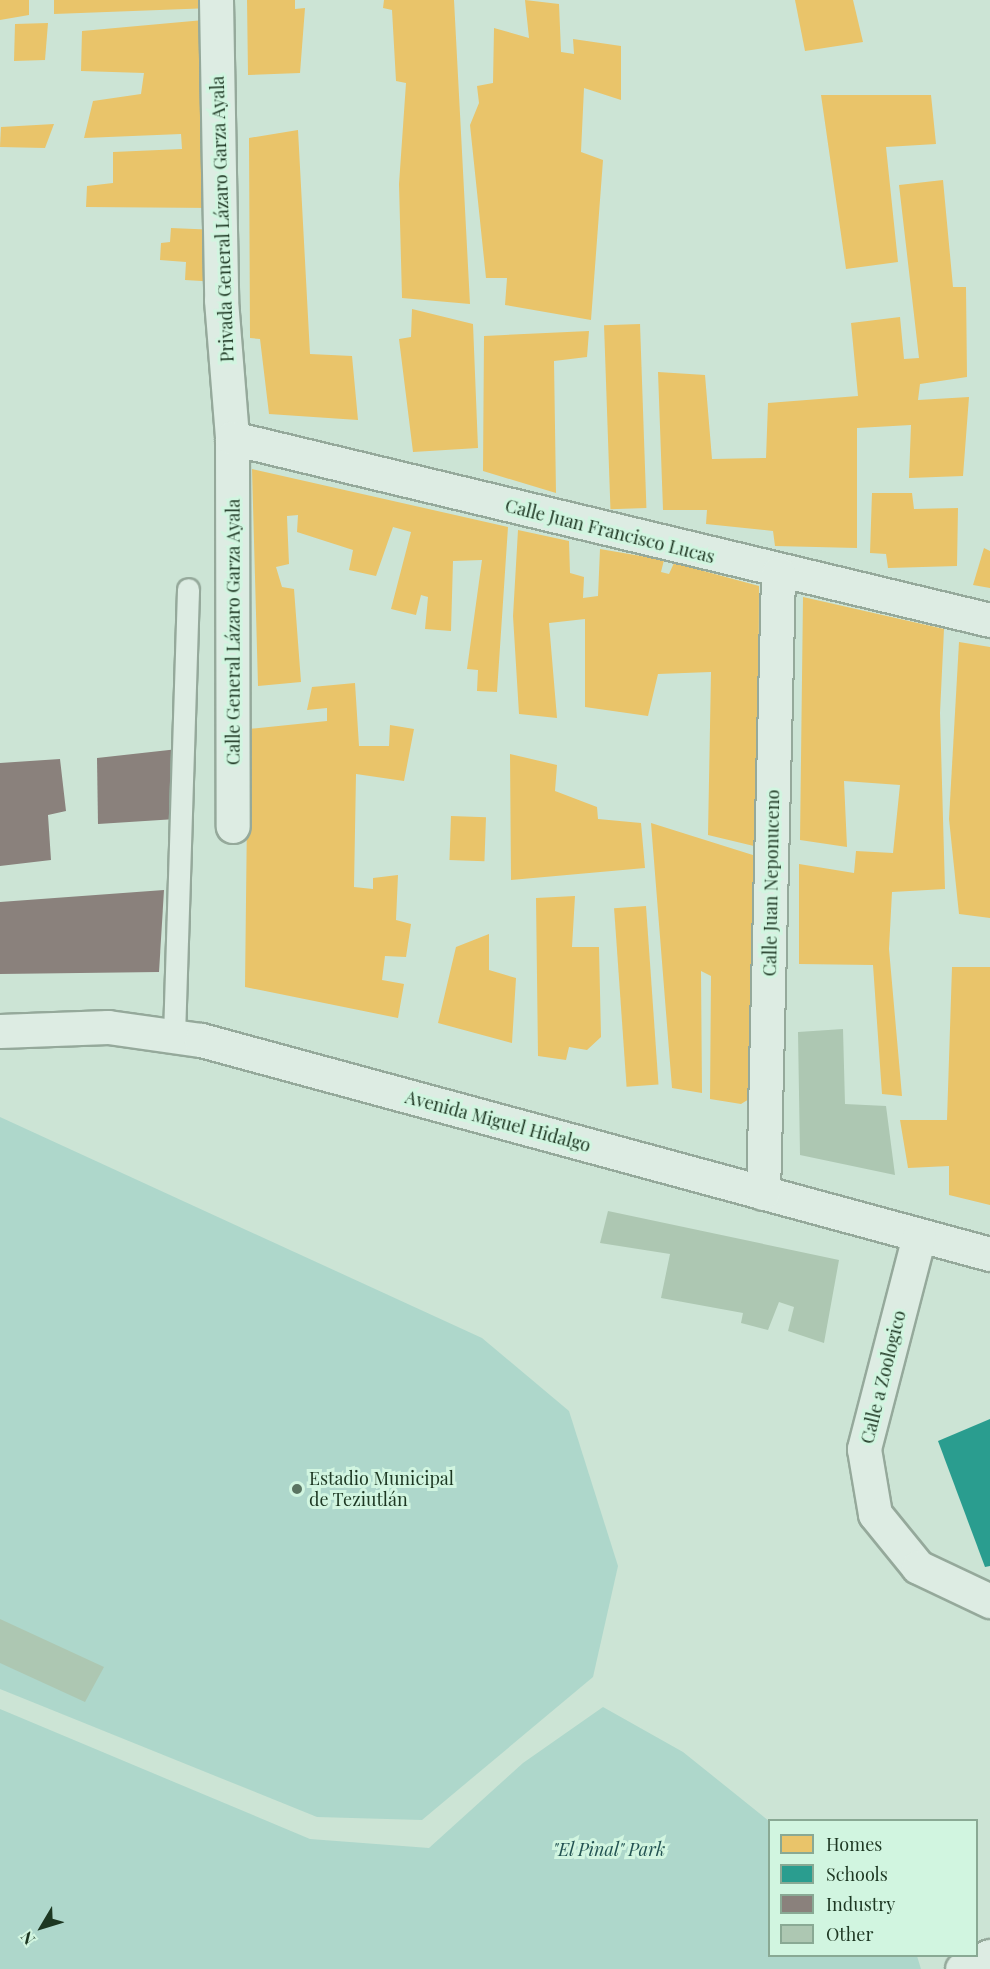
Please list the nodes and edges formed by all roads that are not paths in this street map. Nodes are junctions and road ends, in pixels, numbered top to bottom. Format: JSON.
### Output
{"nodes":[{"id":1,"x":216,"y":0,"type":"edge"},
{"id":2,"x":232,"y":438,"type":"junction"},
{"id":3,"x":778,"y":573,"type":"junction"},
{"id":4,"x":188,"y":589,"type":"dead end"},
{"id":5,"x":990,"y":620,"type":"edge"},
{"id":6,"x":233,"y":826,"type":"dead end"},
{"id":7,"x":0,"y":1031,"type":"edge"},
{"id":8,"x":174,"y":1036,"type":"junction"},
{"id":9,"x":764,"y":1193,"type":"junction"},
{"id":10,"x":919,"y":1236,"type":"junction"},
{"id":11,"x":990,"y":1254,"type":"edge"},
{"id":12,"x":990,"y":1601,"type":"edge"},
{"id":13,"x":990,"y":1956,"type":"edge"},
{"id":14,"x":962,"y":1969,"type":"edge"}],
"edges":[{"from":1,"to":2,"type":"street","name":"Privada General Lázaro Garza Ayala"},
{"from":2,"to":3,"type":"street","name":"Calle Juan Francisco Lucas"},
{"from":2,"to":6,"type":"street","name":"Calle General Lázaro Garza Ayala"},
{"from":3,"to":5,"type":"street","name":"Calle Juan Francisco Lucas"},
{"from":3,"to":9,"type":"street","name":"Calle Juan Neponuceno"},
{"from":4,"to":8,"type":"lane"},
{"from":7,"to":8,"type":"street","name":"Avenida Miguel Hidalgo"},
{"from":8,"to":9,"type":"street","name":"Avenida Miguel Hidalgo"},
{"from":9,"to":10,"type":"street","name":"Avenida Miguel Hidalgo"},
{"from":10,"to":11,"type":"street","name":"Avenida Miguel Hidalgo"},
{"from":10,"to":12,"type":"street","name":"Calle a Zoologico"},
{"from":13,"to":14,"type":"street"}]}
